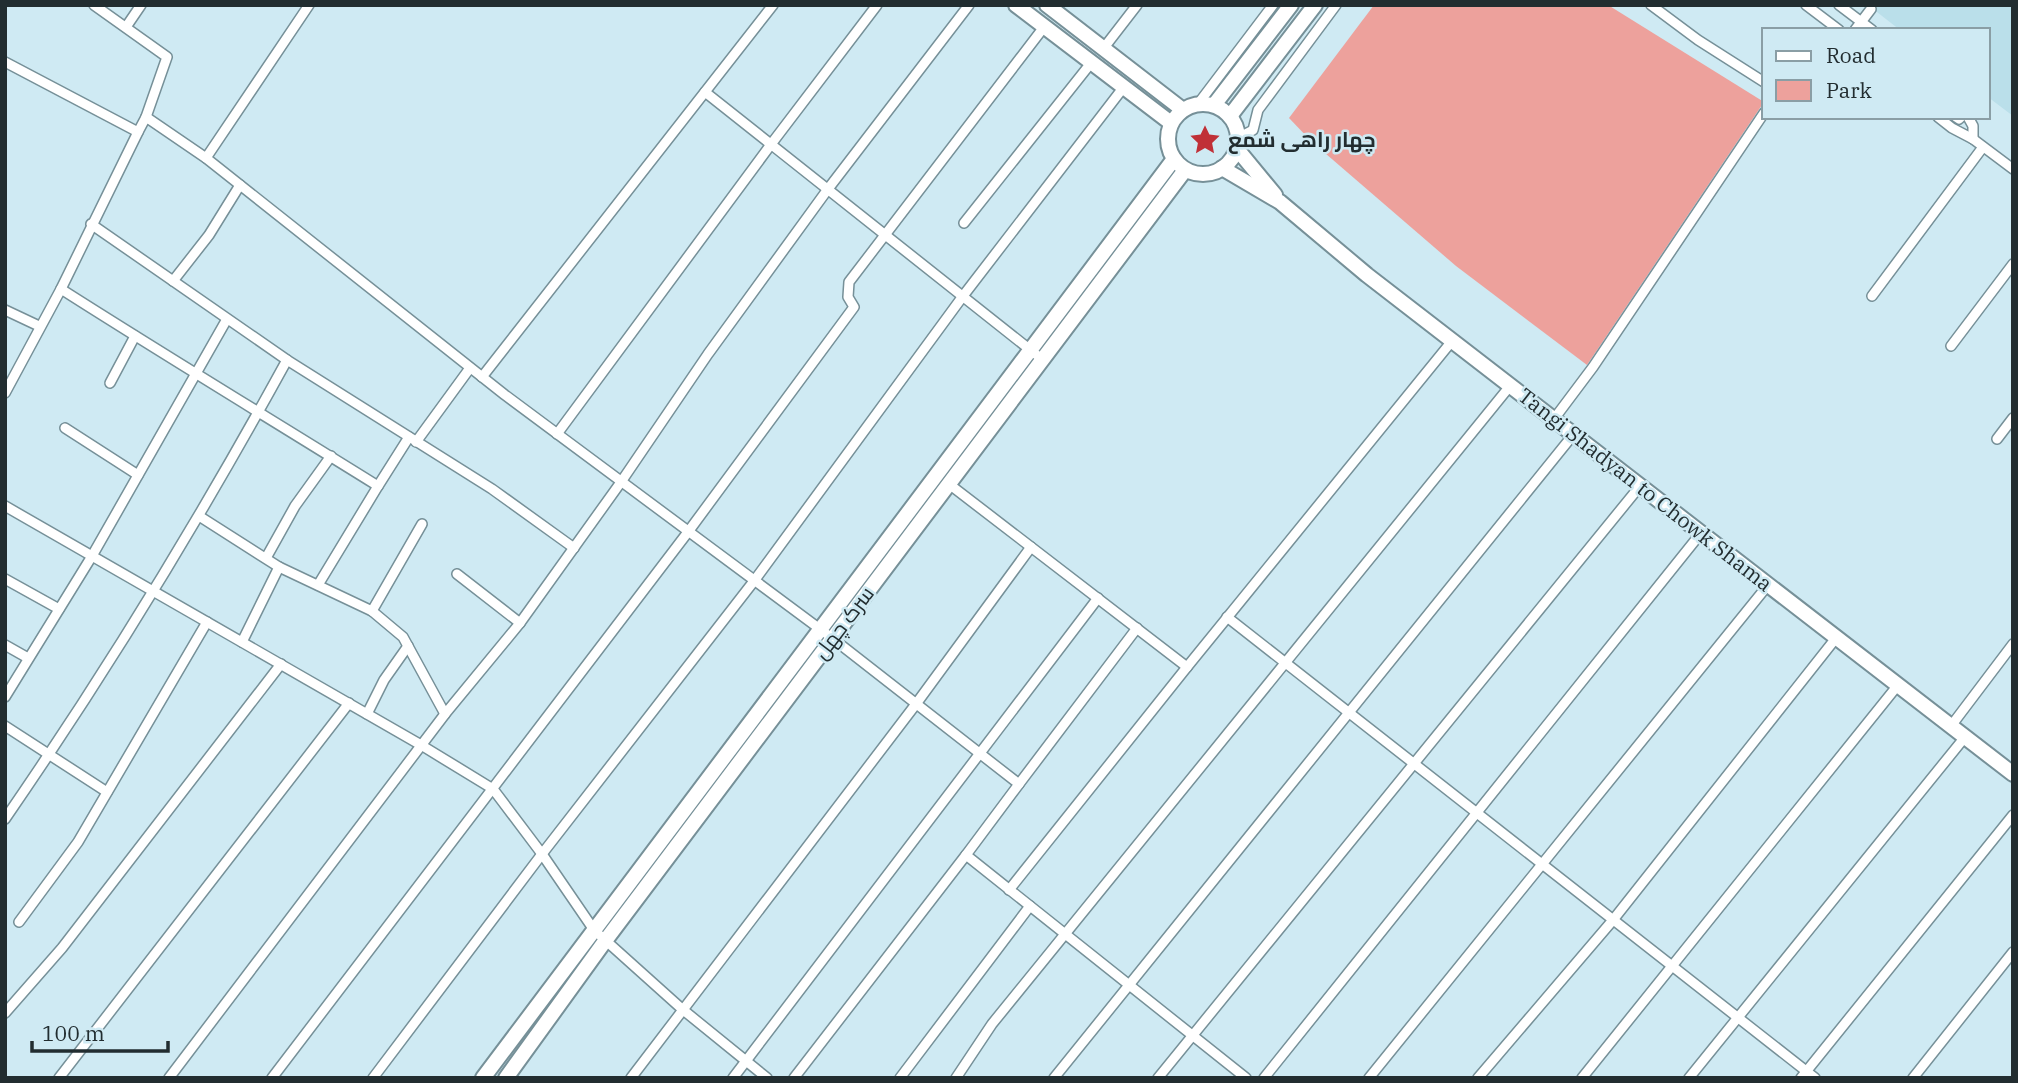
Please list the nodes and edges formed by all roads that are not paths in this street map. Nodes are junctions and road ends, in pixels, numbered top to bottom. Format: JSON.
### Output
{"nodes":[{"id":1,"x":94,"y":5,"type":"edge"},
{"id":2,"x":141,"y":5,"type":"edge"},
{"id":3,"x":309,"y":5,"type":"edge"},
{"id":4,"x":773,"y":5,"type":"edge"},
{"id":5,"x":877,"y":5,"type":"edge"},
{"id":6,"x":969,"y":5,"type":"edge"},
{"id":7,"x":1016,"y":5,"type":"edge"},
{"id":8,"x":1047,"y":5,"type":"edge"},
{"id":9,"x":1137,"y":5,"type":"edge"},
{"id":10,"x":1273,"y":5,"type":"edge"},
{"id":11,"x":1290,"y":5,"type":"edge"},
{"id":12,"x":1315,"y":5,"type":"edge"},
{"id":13,"x":1336,"y":5,"type":"edge"},
{"id":14,"x":1651,"y":5,"type":"edge"},
{"id":15,"x":1806,"y":5,"type":"edge"},
{"id":16,"x":1839,"y":5,"type":"edge"},
{"id":17,"x":1871,"y":9,"type":"dead end"},
{"id":18,"x":1858,"y":26,"type":"edge"},
{"id":19,"x":126,"y":27,"type":"junction"},
{"id":20,"x":1044,"y":27,"type":"junction"},
{"id":21,"x":1836,"y":28,"type":"edge"},
{"id":22,"x":1103,"y":49,"type":"junction"},
{"id":23,"x":5,"y":62,"type":"edge"},
{"id":24,"x":1091,"y":64,"type":"junction"},
{"id":25,"x":1762,"y":81,"type":"edge"},
{"id":26,"x":1123,"y":88,"type":"junction"},
{"id":27,"x":705,"y":92,"type":"junction"},
{"id":28,"x":1198,"y":104,"type":"junction"},
{"id":29,"x":1214,"y":105,"type":"junction"},
{"id":30,"x":1183,"y":110,"type":"junction"},
{"id":31,"x":1762,"y":116,"type":"edge"},
{"id":32,"x":146,"y":117,"type":"junction"},
{"id":33,"x":1230,"y":117,"type":"junction"},
{"id":34,"x":1941,"y":119,"type":"edge"},
{"id":35,"x":1969,"y":119,"type":"edge"},
{"id":36,"x":1171,"y":123,"type":"junction"},
{"id":37,"x":138,"y":132,"type":"junction"},
{"id":38,"x":1973,"y":139,"type":"junction"},
{"id":39,"x":772,"y":143,"type":"junction"},
{"id":40,"x":1238,"y":143,"type":"junction"},
{"id":41,"x":1983,"y":147,"type":"junction"},
{"id":42,"x":205,"y":159,"type":"junction"},
{"id":43,"x":1174,"y":159,"type":"junction"},
{"id":44,"x":1222,"y":169,"type":"junction"},
{"id":45,"x":2013,"y":169,"type":"edge"},
{"id":46,"x":1185,"y":170,"type":"junction"},
{"id":47,"x":240,"y":185,"type":"junction"},
{"id":48,"x":828,"y":189,"type":"junction"},
{"id":49,"x":1280,"y":202,"type":"junction"},
{"id":50,"x":964,"y":223,"type":"dead end"},
{"id":51,"x":91,"y":225,"type":"junction"},
{"id":52,"x":884,"y":233,"type":"junction"},
{"id":53,"x":2013,"y":264,"type":"edge"},
{"id":54,"x":173,"y":281,"type":"junction"},
{"id":55,"x":61,"y":289,"type":"junction"},
{"id":56,"x":963,"y":296,"type":"junction"},
{"id":57,"x":1872,"y":296,"type":"dead end"},
{"id":58,"x":5,"y":310,"type":"edge"},
{"id":59,"x":227,"y":319,"type":"junction"},
{"id":60,"x":39,"y":326,"type":"junction"},
{"id":61,"x":135,"y":336,"type":"junction"},
{"id":62,"x":1452,"y":341,"type":"junction"},
{"id":63,"x":1951,"y":346,"type":"dead end"},
{"id":64,"x":1030,"y":350,"type":"junction"},
{"id":65,"x":287,"y":359,"type":"junction"},
{"id":66,"x":1043,"y":360,"type":"junction"},
{"id":67,"x":470,"y":368,"type":"junction"},
{"id":68,"x":195,"y":374,"type":"junction"},
{"id":69,"x":482,"y":377,"type":"junction"},
{"id":70,"x":110,"y":383,"type":"dead end"},
{"id":71,"x":1510,"y":386,"type":"junction"},
{"id":72,"x":5,"y":393,"type":"edge"},
{"id":73,"x":259,"y":411,"type":"junction"},
{"id":74,"x":2013,"y":418,"type":"edge"},
{"id":75,"x":1554,"y":419,"type":"junction"},
{"id":76,"x":65,"y":428,"type":"dead end"},
{"id":77,"x":557,"y":434,"type":"junction"},
{"id":78,"x":1573,"y":435,"type":"junction"},
{"id":79,"x":1997,"y":439,"type":"dead end"},
{"id":80,"x":413,"y":440,"type":"junction"},
{"id":81,"x":331,"y":456,"type":"junction"},
{"id":82,"x":138,"y":475,"type":"junction"},
{"id":83,"x":621,"y":482,"type":"junction"},
{"id":84,"x":949,"y":484,"type":"junction"},
{"id":85,"x":378,"y":486,"type":"junction"},
{"id":86,"x":1640,"y":486,"type":"junction"},
{"id":87,"x":5,"y":506,"type":"edge"},
{"id":88,"x":199,"y":516,"type":"junction"},
{"id":89,"x":422,"y":524,"type":"dead end"},
{"id":90,"x":688,"y":533,"type":"junction"},
{"id":91,"x":1701,"y":533,"type":"junction"},
{"id":92,"x":1031,"y":547,"type":"junction"},
{"id":93,"x":574,"y":548,"type":"junction"},
{"id":94,"x":92,"y":556,"type":"junction"},
{"id":95,"x":266,"y":558,"type":"junction"},
{"id":96,"x":279,"y":567,"type":"junction"},
{"id":97,"x":457,"y":575,"type":"dead end"},
{"id":98,"x":5,"y":579,"type":"edge"},
{"id":99,"x":754,"y":581,"type":"junction"},
{"id":100,"x":318,"y":585,"type":"junction"},
{"id":101,"x":1768,"y":585,"type":"junction"},
{"id":102,"x":152,"y":591,"type":"junction"},
{"id":103,"x":1098,"y":598,"type":"junction"},
{"id":104,"x":59,"y":609,"type":"junction"},
{"id":105,"x":372,"y":611,"type":"junction"},
{"id":106,"x":1227,"y":617,"type":"junction"},
{"id":107,"x":207,"y":622,"type":"junction"},
{"id":108,"x":520,"y":623,"type":"junction"},
{"id":109,"x":1137,"y":628,"type":"junction"},
{"id":110,"x":826,"y":634,"type":"junction"},
{"id":111,"x":1836,"y":638,"type":"junction"},
{"id":112,"x":242,"y":642,"type":"junction"},
{"id":113,"x":2013,"y":644,"type":"edge"},
{"id":114,"x":5,"y":645,"type":"edge"},
{"id":115,"x":408,"y":646,"type":"junction"},
{"id":116,"x":28,"y":658,"type":"junction"},
{"id":117,"x":1285,"y":663,"type":"junction"},
{"id":118,"x":281,"y":664,"type":"junction"},
{"id":119,"x":1186,"y":667,"type":"junction"},
{"id":120,"x":1898,"y":685,"type":"junction"},
{"id":121,"x":5,"y":697,"type":"edge"},
{"id":122,"x":349,"y":703,"type":"junction"},
{"id":123,"x":916,"y":704,"type":"junction"},
{"id":124,"x":367,"y":714,"type":"junction"},
{"id":125,"x":444,"y":714,"type":"junction"},
{"id":126,"x":1349,"y":714,"type":"junction"},
{"id":127,"x":5,"y":726,"type":"edge"},
{"id":128,"x":1951,"y":726,"type":"junction"},
{"id":129,"x":1965,"y":737,"type":"junction"},
{"id":130,"x":421,"y":745,"type":"junction"},
{"id":131,"x":980,"y":753,"type":"junction"},
{"id":132,"x":49,"y":755,"type":"junction"},
{"id":133,"x":1412,"y":763,"type":"junction"},
{"id":134,"x":2013,"y":774,"type":"edge"},
{"id":135,"x":1019,"y":784,"type":"junction"},
{"id":136,"x":493,"y":789,"type":"junction"},
{"id":137,"x":107,"y":792,"type":"junction"},
{"id":138,"x":1476,"y":813,"type":"junction"},
{"id":139,"x":2013,"y":816,"type":"edge"},
{"id":140,"x":5,"y":819,"type":"edge"},
{"id":141,"x":542,"y":854,"type":"junction"},
{"id":142,"x":966,"y":855,"type":"junction"},
{"id":143,"x":1542,"y":864,"type":"junction"},
{"id":144,"x":1009,"y":890,"type":"junction"},
{"id":145,"x":1030,"y":906,"type":"junction"},
{"id":146,"x":1613,"y":920,"type":"junction"},
{"id":147,"x":19,"y":922,"type":"dead end"},
{"id":148,"x":599,"y":935,"type":"junction"},
{"id":149,"x":1066,"y":935,"type":"junction"},
{"id":150,"x":2013,"y":951,"type":"edge"},
{"id":151,"x":1671,"y":965,"type":"junction"},
{"id":152,"x":1129,"y":985,"type":"junction"},
{"id":153,"x":682,"y":1009,"type":"junction"},
{"id":154,"x":5,"y":1013,"type":"edge"},
{"id":155,"x":1738,"y":1017,"type":"junction"},
{"id":156,"x":1192,"y":1035,"type":"junction"},
{"id":157,"x":746,"y":1060,"type":"junction"},
{"id":158,"x":1804,"y":1074,"type":"edge"},
{"id":159,"x":59,"y":1078,"type":"edge"},
{"id":160,"x":169,"y":1078,"type":"edge"},
{"id":161,"x":272,"y":1078,"type":"edge"},
{"id":162,"x":373,"y":1078,"type":"edge"},
{"id":163,"x":483,"y":1078,"type":"edge"},
{"id":164,"x":506,"y":1078,"type":"edge"},
{"id":165,"x":631,"y":1078,"type":"edge"},
{"id":166,"x":733,"y":1078,"type":"edge"},
{"id":167,"x":767,"y":1078,"type":"edge"},
{"id":168,"x":794,"y":1078,"type":"edge"},
{"id":169,"x":900,"y":1078,"type":"edge"},
{"id":170,"x":956,"y":1078,"type":"edge"},
{"id":171,"x":1054,"y":1078,"type":"edge"},
{"id":172,"x":1158,"y":1078,"type":"edge"},
{"id":173,"x":1246,"y":1078,"type":"edge"},
{"id":174,"x":1264,"y":1078,"type":"edge"},
{"id":175,"x":1369,"y":1078,"type":"edge"},
{"id":176,"x":1478,"y":1078,"type":"edge"},
{"id":177,"x":1582,"y":1078,"type":"edge"},
{"id":178,"x":1689,"y":1078,"type":"edge"},
{"id":179,"x":1815,"y":1078,"type":"edge"},
{"id":180,"x":1913,"y":1078,"type":"edge"}],
"edges":[{"from":1,"to":19,"type":"street"},
{"from":2,"to":19,"type":"street"},
{"from":3,"to":42,"type":"street"},
{"from":4,"to":27,"type":"street"},
{"from":5,"to":39,"type":"street"},
{"from":6,"to":48,"type":"street"},
{"from":7,"to":20,"type":"main road"},
{"from":8,"to":22,"type":"main road"},
{"from":9,"to":22,"type":"street"},
{"from":10,"to":28,"type":"street"},
{"from":11,"to":29,"type":"main road"},
{"from":12,"to":33,"type":"main road"},
{"from":13,"to":40,"type":"street"},
{"from":14,"to":25,"type":"street"},
{"from":15,"to":21,"type":"street"},
{"from":16,"to":18,"type":"street"},
{"from":17,"to":18,"type":"street"},
{"from":19,"to":32,"type":"street"},
{"from":20,"to":24,"type":"main road"},
{"from":20,"to":52,"type":"street"},
{"from":22,"to":30,"type":"main road"},
{"from":23,"to":37,"type":"street"},
{"from":24,"to":26,"type":"main road"},
{"from":24,"to":50,"type":"street"},
{"from":26,"to":36,"type":"main road"},
{"from":26,"to":56,"type":"street"},
{"from":27,"to":39,"type":"street"},
{"from":27,"to":69,"type":"street"},
{"from":28,"to":29,"type":"main road"},
{"from":28,"to":30,"type":"main road"},
{"from":29,"to":33,"type":"main road"},
{"from":30,"to":36,"type":"main road"},
{"from":31,"to":75,"type":"street"},
{"from":32,"to":37,"type":"street"},
{"from":32,"to":42,"type":"street"},
{"from":33,"to":40,"type":"main road"},
{"from":34,"to":38,"type":"street"},
{"from":35,"to":38,"type":"street"},
{"from":36,"to":43,"type":"main road"},
{"from":37,"to":51,"type":"street"},
{"from":38,"to":41,"type":"street"},
{"from":39,"to":48,"type":"street"},
{"from":39,"to":77,"type":"street"},
{"from":40,"to":44,"type":"main road"},
{"from":40,"to":49,"type":"main road"},
{"from":41,"to":45,"type":"street"},
{"from":41,"to":57,"type":"street"},
{"from":42,"to":47,"type":"street"},
{"from":43,"to":46,"type":"main road"},
{"from":43,"to":64,"type":"main road"},
{"from":44,"to":46,"type":"main road"},
{"from":44,"to":49,"type":"main road"},
{"from":46,"to":66,"type":"main road","name":"سرک چهل"},
{"from":47,"to":54,"type":"street"},
{"from":47,"to":67,"type":"street"},
{"from":48,"to":52,"type":"street"},
{"from":48,"to":83,"type":"street"},
{"from":49,"to":62,"type":"main road","name":"Tangi Shadyan to Chowk Shama"},
{"from":51,"to":54,"type":"street"},
{"from":51,"to":55,"type":"street"},
{"from":52,"to":56,"type":"street"},
{"from":52,"to":90,"type":"street"},
{"from":53,"to":63,"type":"street"},
{"from":54,"to":59,"type":"street"},
{"from":55,"to":60,"type":"street"},
{"from":55,"to":61,"type":"street"},
{"from":56,"to":64,"type":"street"},
{"from":56,"to":99,"type":"street"},
{"from":58,"to":60,"type":"street"},
{"from":59,"to":65,"type":"street"},
{"from":59,"to":68,"type":"street"},
{"from":60,"to":72,"type":"street"},
{"from":61,"to":68,"type":"street"},
{"from":61,"to":70,"type":"street"},
{"from":62,"to":71,"type":"main road","name":"Tangi Shadyan to Chowk Shama"},
{"from":62,"to":106,"type":"street"},
{"from":64,"to":66,"type":"street"},
{"from":64,"to":110,"type":"main road"},
{"from":65,"to":73,"type":"street"},
{"from":65,"to":80,"type":"street"},
{"from":66,"to":84,"type":"main road","name":"سرک چهل"},
{"from":67,"to":69,"type":"street"},
{"from":67,"to":80,"type":"street"},
{"from":68,"to":73,"type":"street"},
{"from":68,"to":82,"type":"street"},
{"from":69,"to":77,"type":"street"},
{"from":71,"to":75,"type":"main road","name":"Tangi Shadyan to Chowk Shama"},
{"from":71,"to":117,"type":"street"},
{"from":73,"to":81,"type":"street"},
{"from":73,"to":88,"type":"street"},
{"from":74,"to":79,"type":"street"},
{"from":75,"to":78,"type":"main road","name":"Tangi Shadyan to Chowk Shama"},
{"from":76,"to":82,"type":"street"},
{"from":77,"to":83,"type":"street"},
{"from":78,"to":86,"type":"main road","name":"Tangi Shadyan to Chowk Shama"},
{"from":78,"to":126,"type":"street"},
{"from":80,"to":85,"type":"street"},
{"from":80,"to":93,"type":"street"},
{"from":81,"to":85,"type":"street"},
{"from":81,"to":95,"type":"street"},
{"from":82,"to":94,"type":"street"},
{"from":83,"to":90,"type":"street"},
{"from":83,"to":93,"type":"street"},
{"from":84,"to":92,"type":"street"},
{"from":84,"to":110,"type":"main road","name":"سرک چهل"},
{"from":85,"to":100,"type":"street"},
{"from":86,"to":91,"type":"main road","name":"Tangi Shadyan to Chowk Shama"},
{"from":86,"to":133,"type":"street"},
{"from":87,"to":94,"type":"street"},
{"from":88,"to":95,"type":"street"},
{"from":88,"to":102,"type":"street"},
{"from":89,"to":105,"type":"street"},
{"from":90,"to":99,"type":"street"},
{"from":90,"to":136,"type":"street"},
{"from":91,"to":101,"type":"main road","name":"Tangi Shadyan to Chowk Shama"},
{"from":91,"to":138,"type":"street"},
{"from":92,"to":103,"type":"street"},
{"from":92,"to":123,"type":"street"},
{"from":93,"to":108,"type":"street"},
{"from":94,"to":102,"type":"street"},
{"from":94,"to":104,"type":"street"},
{"from":95,"to":96,"type":"street"},
{"from":96,"to":100,"type":"street"},
{"from":96,"to":112,"type":"street"},
{"from":97,"to":108,"type":"street"},
{"from":98,"to":104,"type":"street"},
{"from":99,"to":110,"type":"street"},
{"from":99,"to":141,"type":"street"},
{"from":100,"to":105,"type":"street"},
{"from":101,"to":111,"type":"main road","name":"Tangi Shadyan to Chowk Shama"},
{"from":101,"to":143,"type":"street"},
{"from":102,"to":107,"type":"street"},
{"from":102,"to":132,"type":"street"},
{"from":103,"to":109,"type":"street"},
{"from":103,"to":131,"type":"street"},
{"from":104,"to":116,"type":"street"},
{"from":105,"to":115,"type":"street"},
{"from":106,"to":117,"type":"street"},
{"from":106,"to":119,"type":"street"},
{"from":107,"to":112,"type":"street"},
{"from":107,"to":137,"type":"street"},
{"from":108,"to":125,"type":"street"},
{"from":109,"to":119,"type":"street"},
{"from":109,"to":135,"type":"street"},
{"from":110,"to":123,"type":"street"},
{"from":110,"to":148,"type":"main road","name":"سرک چهل"},
{"from":111,"to":120,"type":"main road","name":"Tangi Shadyan to Chowk Shama"},
{"from":111,"to":146,"type":"street"},
{"from":112,"to":118,"type":"street"},
{"from":113,"to":128,"type":"street"},
{"from":114,"to":116,"type":"street"},
{"from":115,"to":124,"type":"street"},
{"from":115,"to":125,"type":"street"},
{"from":116,"to":121,"type":"street"},
{"from":117,"to":126,"type":"street"},
{"from":117,"to":149,"type":"street"},
{"from":118,"to":122,"type":"street"},
{"from":118,"to":154,"type":"street"},
{"from":119,"to":144,"type":"street"},
{"from":120,"to":128,"type":"main road","name":"Tangi Shadyan to Chowk Shama"},
{"from":120,"to":151,"type":"street"},
{"from":122,"to":124,"type":"street"},
{"from":122,"to":159,"type":"street"},
{"from":123,"to":131,"type":"street"},
{"from":123,"to":153,"type":"street"},
{"from":124,"to":130,"type":"street"},
{"from":125,"to":130,"type":"street"},
{"from":126,"to":133,"type":"street"},
{"from":126,"to":152,"type":"street"},
{"from":127,"to":132,"type":"street"},
{"from":128,"to":129,"type":"main road","name":"Tangi Shadyan to Chowk Shama"},
{"from":129,"to":134,"type":"main road","name":"Tangi Shadyan to Chowk Shama"},
{"from":129,"to":155,"type":"street"},
{"from":130,"to":136,"type":"street"},
{"from":130,"to":160,"type":"street"},
{"from":131,"to":135,"type":"street"},
{"from":131,"to":157,"type":"street"},
{"from":132,"to":137,"type":"street"},
{"from":132,"to":140,"type":"street"},
{"from":133,"to":138,"type":"street"},
{"from":133,"to":156,"type":"street"},
{"from":135,"to":142,"type":"street"},
{"from":136,"to":141,"type":"street"},
{"from":136,"to":161,"type":"street"},
{"from":137,"to":147,"type":"street"},
{"from":138,"to":143,"type":"street"},
{"from":138,"to":174,"type":"street"},
{"from":139,"to":158,"type":"street"},
{"from":141,"to":148,"type":"street"},
{"from":141,"to":162,"type":"street"},
{"from":142,"to":144,"type":"street"},
{"from":142,"to":168,"type":"street"},
{"from":143,"to":146,"type":"street"},
{"from":143,"to":175,"type":"street"},
{"from":144,"to":145,"type":"street"},
{"from":145,"to":149,"type":"street"},
{"from":145,"to":169,"type":"street"},
{"from":146,"to":151,"type":"street"},
{"from":146,"to":176,"type":"street"},
{"from":148,"to":153,"type":"street"},
{"from":148,"to":163,"type":"main road"},
{"from":148,"to":164,"type":"main road","name":"سرک چهل"},
{"from":149,"to":152,"type":"street"},
{"from":149,"to":170,"type":"street"},
{"from":150,"to":180,"type":"street"},
{"from":151,"to":155,"type":"street"},
{"from":151,"to":177,"type":"street"},
{"from":152,"to":156,"type":"street"},
{"from":152,"to":171,"type":"street"},
{"from":153,"to":157,"type":"street"},
{"from":153,"to":165,"type":"street"},
{"from":155,"to":158,"type":"street"},
{"from":155,"to":178,"type":"street"},
{"from":156,"to":172,"type":"street"},
{"from":156,"to":173,"type":"street"},
{"from":157,"to":166,"type":"street"},
{"from":157,"to":167,"type":"street"},
{"from":158,"to":179,"type":"street"}]}
